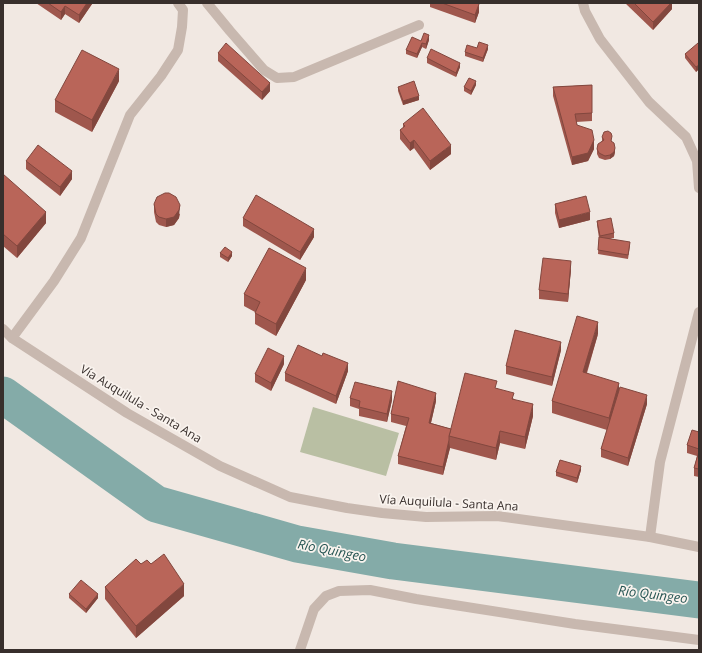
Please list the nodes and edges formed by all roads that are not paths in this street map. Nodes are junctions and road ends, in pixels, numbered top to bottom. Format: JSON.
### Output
{"nodes":[{"id":1,"x":178,"y":3,"type":"edge"},
{"id":2,"x":207,"y":3,"type":"edge"},
{"id":3,"x":583,"y":3,"type":"edge"},
{"id":4,"x":419,"y":24,"type":"dead end"},
{"id":5,"x":699,"y":188,"type":"edge"},
{"id":6,"x":699,"y":312,"type":"edge"},
{"id":7,"x":3,"y":329,"type":"edge"},
{"id":8,"x":12,"y":338,"type":"junction"},
{"id":9,"x":650,"y":537,"type":"junction"},
{"id":10,"x":699,"y":547,"type":"edge"},
{"id":11,"x":699,"y":640,"type":"edge"},
{"id":12,"x":300,"y":650,"type":"edge"}],
"edges":[{"from":1,"to":8,"type":"street"},
{"from":2,"to":4,"type":"street"},
{"from":3,"to":5,"type":"street"},
{"from":6,"to":9,"type":"street"},
{"from":7,"to":8,"type":"street","name":"Vía Auquilula - Santa Ana"},
{"from":8,"to":9,"type":"street","name":"Vía Auquilula - Santa Ana"},
{"from":9,"to":10,"type":"street","name":"Vía Auquilula - Santa Ana"},
{"from":11,"to":12,"type":"street"}]}
